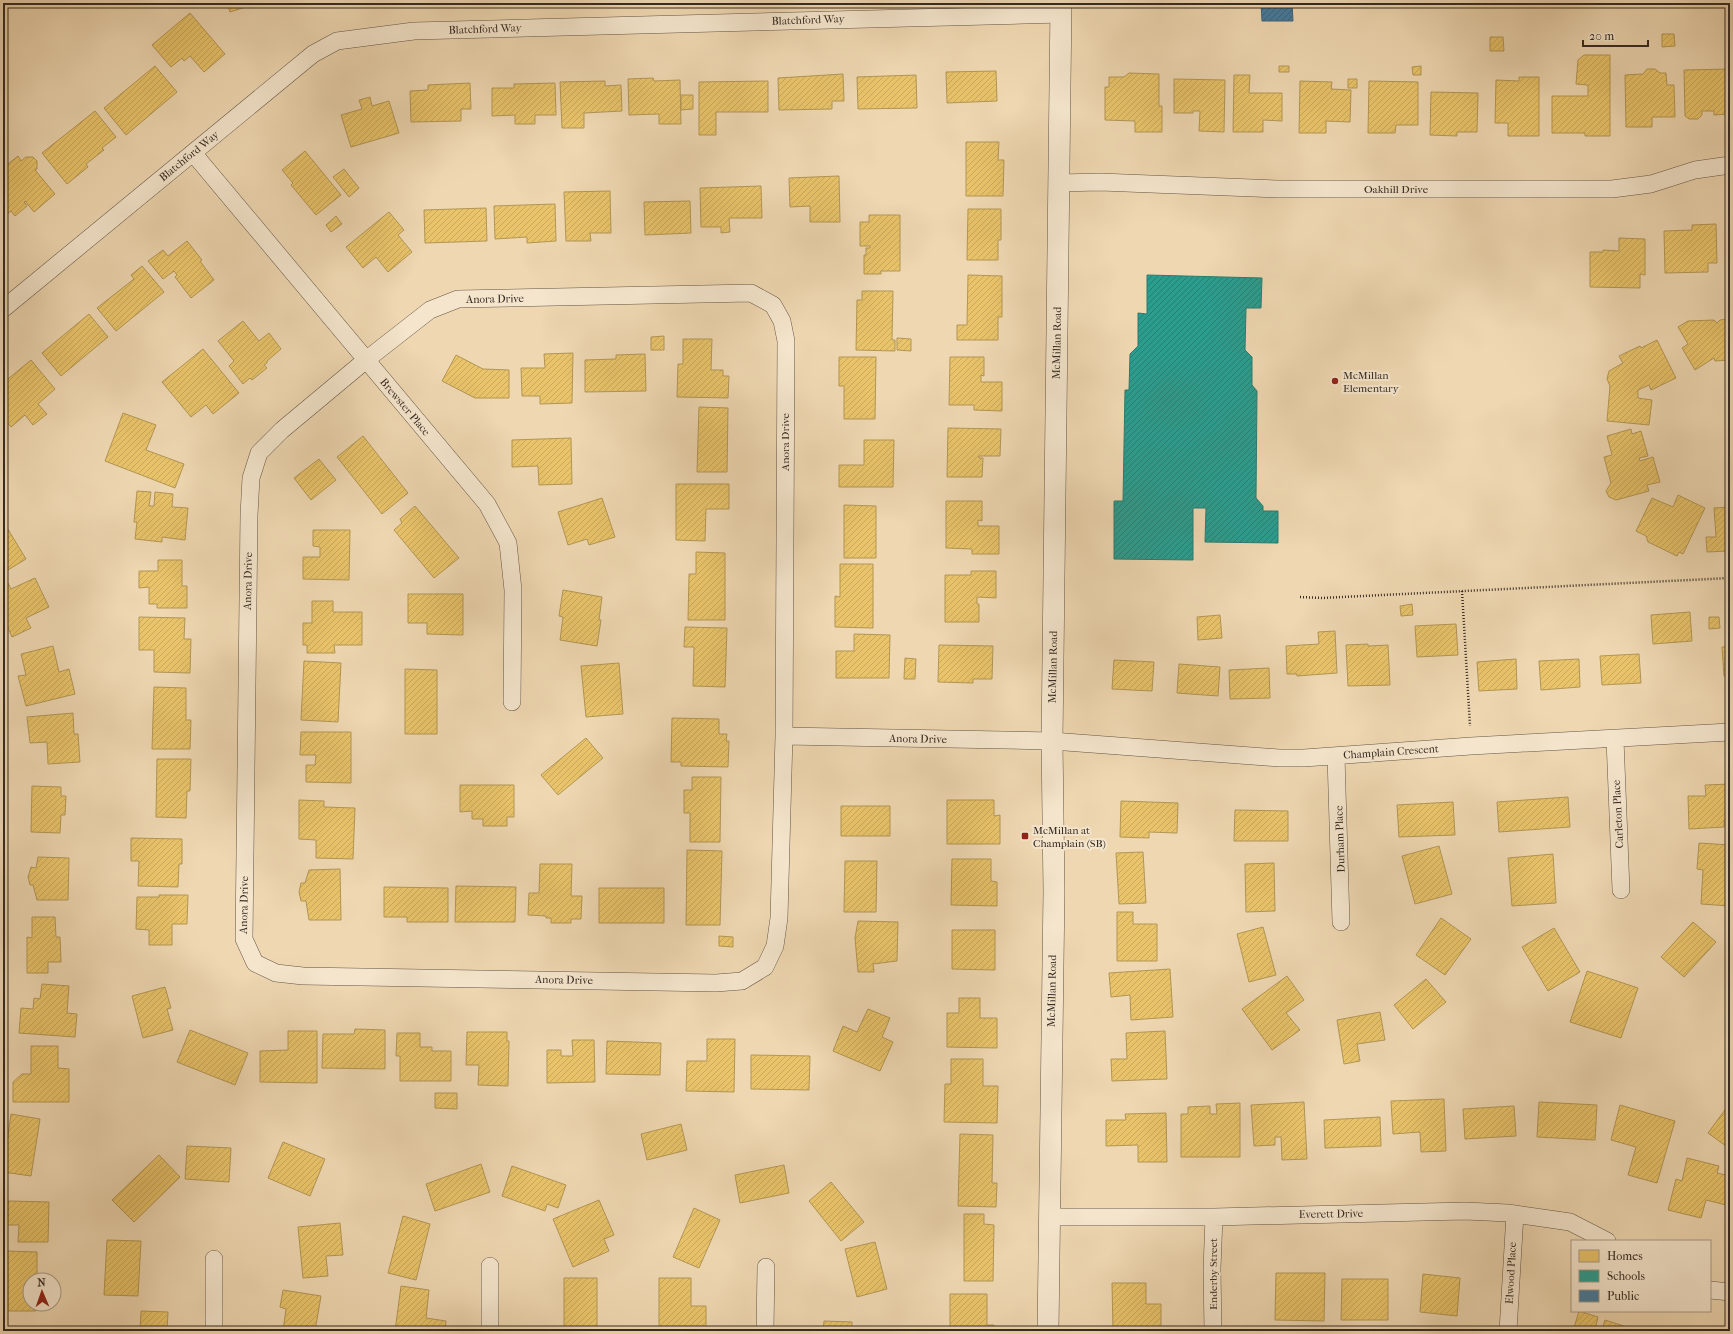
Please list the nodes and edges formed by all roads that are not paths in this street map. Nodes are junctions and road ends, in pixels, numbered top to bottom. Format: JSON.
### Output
{"nodes":[{"id":1,"x":1061,"y":8,"type":"edge"},
{"id":2,"x":193,"y":154,"type":"junction"},
{"id":3,"x":1730,"y":165,"type":"edge"},
{"id":4,"x":1060,"y":183,"type":"junction"},
{"id":5,"x":3,"y":309,"type":"edge"},
{"id":6,"x":366,"y":360,"type":"junction"},
{"id":7,"x":512,"y":702,"type":"dead end"},
{"id":8,"x":1730,"y":732,"type":"edge"},
{"id":9,"x":784,"y":736,"type":"junction"},
{"id":10,"x":1614,"y":738,"type":"junction"},
{"id":11,"x":1052,"y":741,"type":"junction"},
{"id":12,"x":1336,"y":756,"type":"junction"},
{"id":13,"x":1621,"y":890,"type":"dead end"},
{"id":14,"x":1341,"y":922,"type":"dead end"},
{"id":15,"x":1515,"y":1214,"type":"junction"},
{"id":16,"x":1049,"y":1216,"type":"junction"},
{"id":17,"x":1214,"y":1217,"type":"junction"},
{"id":18,"x":1605,"y":1240,"type":"edge"},
{"id":19,"x":214,"y":1259,"type":"dead end"},
{"id":20,"x":490,"y":1266,"type":"dead end"},
{"id":21,"x":766,"y":1267,"type":"dead end"},
{"id":22,"x":1711,"y":1290,"type":"edge"},
{"id":23,"x":1730,"y":1292,"type":"edge"},
{"id":24,"x":214,"y":1331,"type":"edge"},
{"id":25,"x":490,"y":1331,"type":"edge"},
{"id":26,"x":765,"y":1331,"type":"edge"},
{"id":27,"x":1048,"y":1331,"type":"edge"},
{"id":28,"x":1213,"y":1331,"type":"edge"},
{"id":29,"x":1508,"y":1331,"type":"edge"}],
"edges":[{"from":1,"to":2,"type":"street","name":"Blatchford Way"},
{"from":1,"to":4,"type":"street","name":"McMillan Road"},
{"from":2,"to":5,"type":"street","name":"Blatchford Way"},
{"from":2,"to":6,"type":"street","name":"Brewster Place"},
{"from":3,"to":4,"type":"street","name":"Oakhill Drive"},
{"from":4,"to":11,"type":"street","name":"McMillan Road"},
{"from":6,"to":7,"type":"street","name":"Brewster Place"},
{"from":6,"to":9,"type":"street","name":"Anora Drive"},
{"from":6,"to":9,"type":"street","name":"Anora Drive"},
{"from":8,"to":10,"type":"street","name":"Champlain Crescent"},
{"from":9,"to":11,"type":"street","name":"Anora Drive"},
{"from":10,"to":12,"type":"street","name":"Champlain Crescent"},
{"from":10,"to":13,"type":"street","name":"Carleton Place"},
{"from":11,"to":12,"type":"street","name":"Champlain Crescent"},
{"from":11,"to":16,"type":"street","name":"McMillan Road"},
{"from":12,"to":14,"type":"street","name":"Durham Place"},
{"from":15,"to":17,"type":"street","name":"Everett Drive"},
{"from":15,"to":18,"type":"street","name":"Everett Drive"},
{"from":15,"to":29,"type":"street","name":"Elwood Place"},
{"from":16,"to":17,"type":"street","name":"Everett Drive"},
{"from":16,"to":27,"type":"street","name":"McMillan Road"},
{"from":17,"to":28,"type":"street","name":"Enderby Street"},
{"from":19,"to":24,"type":"street"},
{"from":20,"to":25,"type":"street"},
{"from":21,"to":26,"type":"street"},
{"from":22,"to":23,"type":"street"}]}
